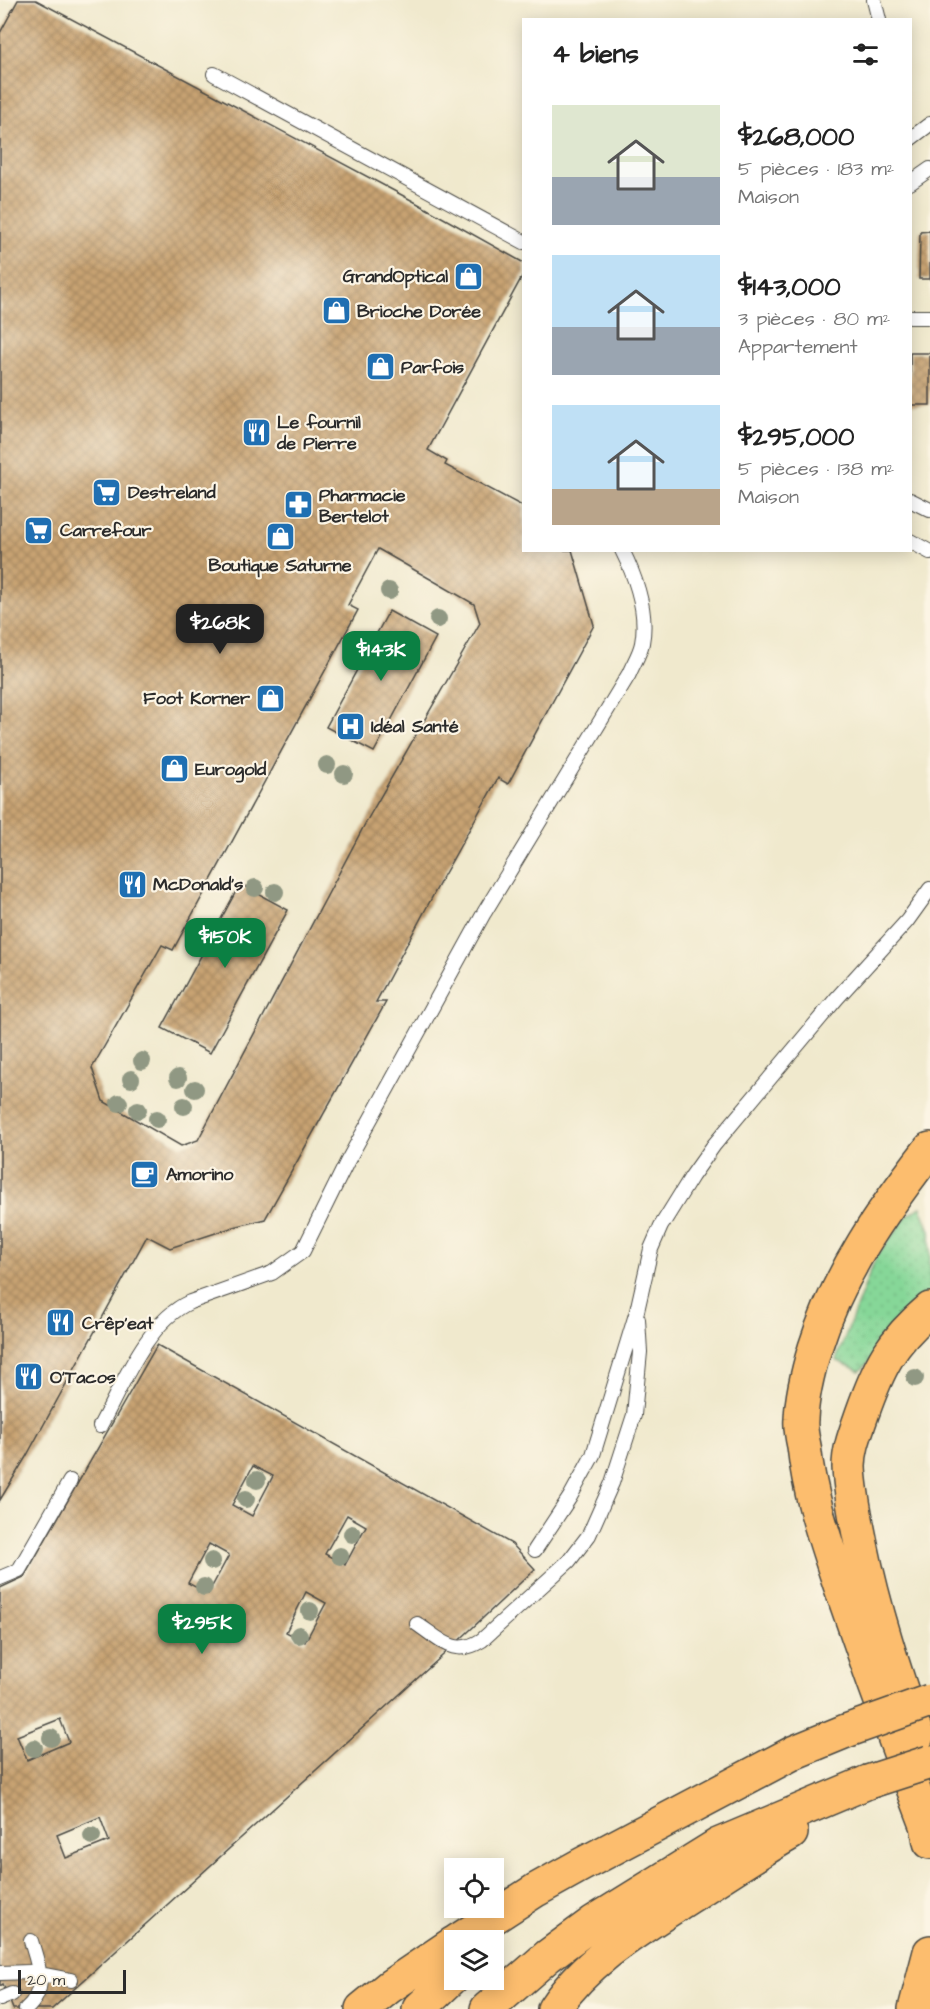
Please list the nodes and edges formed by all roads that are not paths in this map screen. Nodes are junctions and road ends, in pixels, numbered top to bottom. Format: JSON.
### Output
{"nodes":[{"id":1,"x":874,"y":0,"type":"edge"},
{"id":2,"x":878,"y":18,"type":"edge"},
{"id":3,"x":214,"y":74,"type":"dead end"},
{"id":4,"x":930,"y":124,"type":"edge"},
{"id":5,"x":912,"y":137,"type":"edge"},
{"id":6,"x":930,"y":169,"type":"edge"},
{"id":7,"x":912,"y":182,"type":"edge"},
{"id":8,"x":522,"y":241,"type":"edge"},
{"id":9,"x":912,"y":317,"type":"edge"},
{"id":10,"x":930,"y":317,"type":"edge"},
{"id":11,"x":912,"y":501,"type":"edge"},
{"id":12,"x":930,"y":510,"type":"edge"},
{"id":13,"x":912,"y":542,"type":"edge"},
{"id":14,"x":623,"y":552,"type":"edge"},
{"id":15,"x":930,"y":552,"type":"edge"},
{"id":16,"x":930,"y":889,"type":"edge"},
{"id":17,"x":930,"y":1149,"type":"edge"},
{"id":18,"x":930,"y":1309,"type":"edge"},
{"id":19,"x":637,"y":1311,"type":"junction"},
{"id":20,"x":930,"y":1339,"type":"edge"},
{"id":21,"x":870,"y":1392,"type":"junction"},
{"id":22,"x":100,"y":1426,"type":"dead end"},
{"id":23,"x":70,"y":1481,"type":"dead end"},
{"id":24,"x":535,"y":1550,"type":"dead end"},
{"id":25,"x":0,"y":1578,"type":"edge"},
{"id":26,"x":417,"y":1624,"type":"dead end"},
{"id":27,"x":930,"y":1701,"type":"edge"},
{"id":28,"x":930,"y":1762,"type":"edge"},
{"id":29,"x":930,"y":1774,"type":"edge"},
{"id":30,"x":868,"y":1782,"type":"junction"},
{"id":31,"x":634,"y":1837,"type":"junction"},
{"id":32,"x":930,"y":1842,"type":"edge"},
{"id":33,"x":474,"y":1930,"type":"edge"},
{"id":34,"x":504,"y":1934,"type":"edge"},
{"id":35,"x":31,"y":1941,"type":"dead end"},
{"id":36,"x":444,"y":1950,"type":"edge"},
{"id":37,"x":930,"y":1952,"type":"edge"},
{"id":38,"x":0,"y":1973,"type":"edge"},
{"id":39,"x":71,"y":1980,"type":"dead end"},
{"id":40,"x":444,"y":1985,"type":"edge"},
{"id":41,"x":26,"y":2009,"type":"edge"},
{"id":42,"x":362,"y":2009,"type":"edge"},
{"id":43,"x":419,"y":2009,"type":"edge"},
{"id":44,"x":487,"y":2009,"type":"edge"},
{"id":45,"x":554,"y":2009,"type":"edge"},
{"id":46,"x":915,"y":2009,"type":"edge"}],
"edges":[{"from":1,"to":2,"type":"lane"},
{"from":3,"to":8,"type":"lane"},
{"from":4,"to":5,"type":"lane"},
{"from":6,"to":7,"type":"lane"},
{"from":9,"to":10,"type":"lane"},
{"from":11,"to":12,"type":"lane"},
{"from":13,"to":15,"type":"lane"},
{"from":14,"to":22,"type":"lane"},
{"from":16,"to":19,"type":"lane"},
{"from":17,"to":32,"type":"highway"},
{"from":18,"to":21,"type":"highway"},
{"from":19,"to":24,"type":"lane"},
{"from":19,"to":26,"type":"lane"},
{"from":20,"to":21,"type":"highway"},
{"from":21,"to":29,"type":"highway"},
{"from":23,"to":25,"type":"lane"},
{"from":27,"to":31,"type":"highway","bridge":true},
{"from":28,"to":30,"type":"highway","bridge":true},
{"from":30,"to":44,"type":"highway"},
{"from":30,"to":45,"type":"highway"},
{"from":31,"to":33,"type":"highway"},
{"from":31,"to":34,"type":"highway"},
{"from":35,"to":41,"type":"lane"},
{"from":36,"to":42,"type":"highway"},
{"from":37,"to":46,"type":"highway"},
{"from":38,"to":39,"type":"lane"},
{"from":40,"to":43,"type":"highway"}]}
